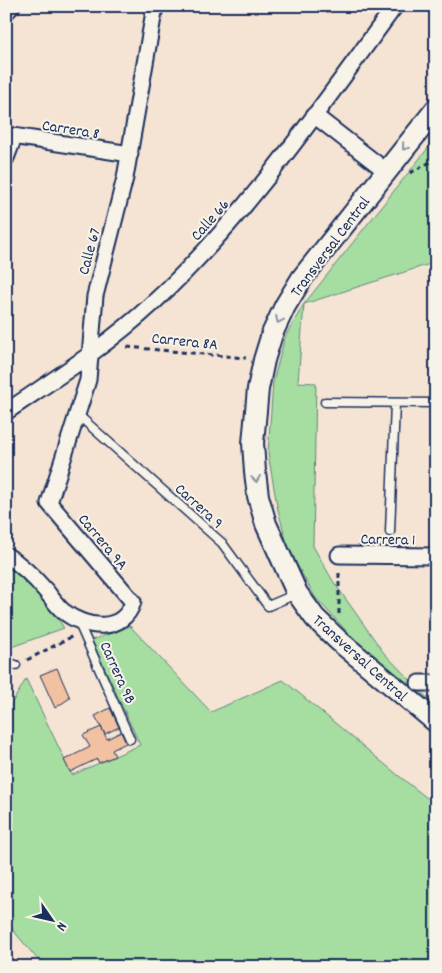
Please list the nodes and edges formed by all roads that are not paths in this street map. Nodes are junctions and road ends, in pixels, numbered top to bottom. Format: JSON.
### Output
{"nodes":[{"id":1,"x":12,"y":6,"type":"edge"},
{"id":2,"x":156,"y":6,"type":"edge"},
{"id":3,"x":395,"y":6,"type":"edge"},
{"id":4,"x":6,"y":12,"type":"edge"},
{"id":5,"x":436,"y":109,"type":"edge"},
{"id":6,"x":314,"y":115,"type":"junction"},
{"id":7,"x":10,"y":136,"type":"edge"},
{"id":8,"x":130,"y":154,"type":"junction"},
{"id":9,"x":6,"y":158,"type":"edge"},
{"id":10,"x":386,"y":171,"type":"junction"},
{"id":11,"x":90,"y":355,"type":"junction"},
{"id":12,"x":325,"y":402,"type":"dead end"},
{"id":13,"x":395,"y":403,"type":"junction"},
{"id":14,"x":436,"y":403,"type":"edge"},
{"id":15,"x":6,"y":412,"type":"edge"},
{"id":16,"x":77,"y":414,"type":"junction"},
{"id":17,"x":49,"y":503,"type":"joint"},
{"id":18,"x":390,"y":532,"type":"dead end"},
{"id":19,"x":6,"y":555,"type":"edge"},
{"id":20,"x":339,"y":555,"type":"road end"},
{"id":21,"x":436,"y":556,"type":"edge"},
{"id":22,"x":297,"y":593,"type":"junction"},
{"id":23,"x":133,"y":602,"type":"joint"},
{"id":24,"x":80,"y":626,"type":"junction"},
{"id":25,"x":6,"y":662,"type":"edge"},
{"id":26,"x":16,"y":665,"type":"road end"},
{"id":27,"x":419,"y":682,"type":"dead end"},
{"id":28,"x":436,"y":683,"type":"edge"},
{"id":29,"x":436,"y":722,"type":"edge"},
{"id":30,"x":130,"y":739,"type":"dead end"}],
"edges":[{"from":1,"to":4,"type":"street"},
{"from":2,"to":8,"type":"street","name":"Calle 67"},
{"from":3,"to":6,"type":"street","name":"Calle 66"},
{"from":5,"to":10,"type":"main road","name":"Transversal Central","one_way":true},
{"from":6,"to":10,"type":"street"},
{"from":6,"to":11,"type":"street","name":"Calle 66"},
{"from":7,"to":8,"type":"street","name":"Carrera 8"},
{"from":7,"to":9,"type":"street"},
{"from":8,"to":11,"type":"street","name":"Calle 67"},
{"from":10,"to":22,"type":"main road","name":"Transversal Central","one_way":true},
{"from":11,"to":15,"type":"street","name":"Calle 66"},
{"from":11,"to":16,"type":"street","name":"Calle 67"},
{"from":12,"to":13,"type":"lane"},
{"from":13,"to":14,"type":"lane"},
{"from":13,"to":18,"type":"lane"},
{"from":16,"to":17,"type":"street","name":"Calle 67"},
{"from":16,"to":22,"type":"lane","name":"Carrera 9"},
{"from":17,"to":23,"type":"street","name":"Carrera 9A"},
{"from":19,"to":24,"type":"street","name":"Carrera 9B"},
{"from":20,"to":21,"type":"street","name":"Carrera 1"},
{"from":22,"to":29,"type":"main road","name":"Transversal Central"},
{"from":23,"to":24,"type":"street","name":"Carrera 9B"},
{"from":24,"to":30,"type":"lane","name":"Carrera 9B"},
{"from":25,"to":26,"type":"lane"},
{"from":27,"to":28,"type":"street"}]}
